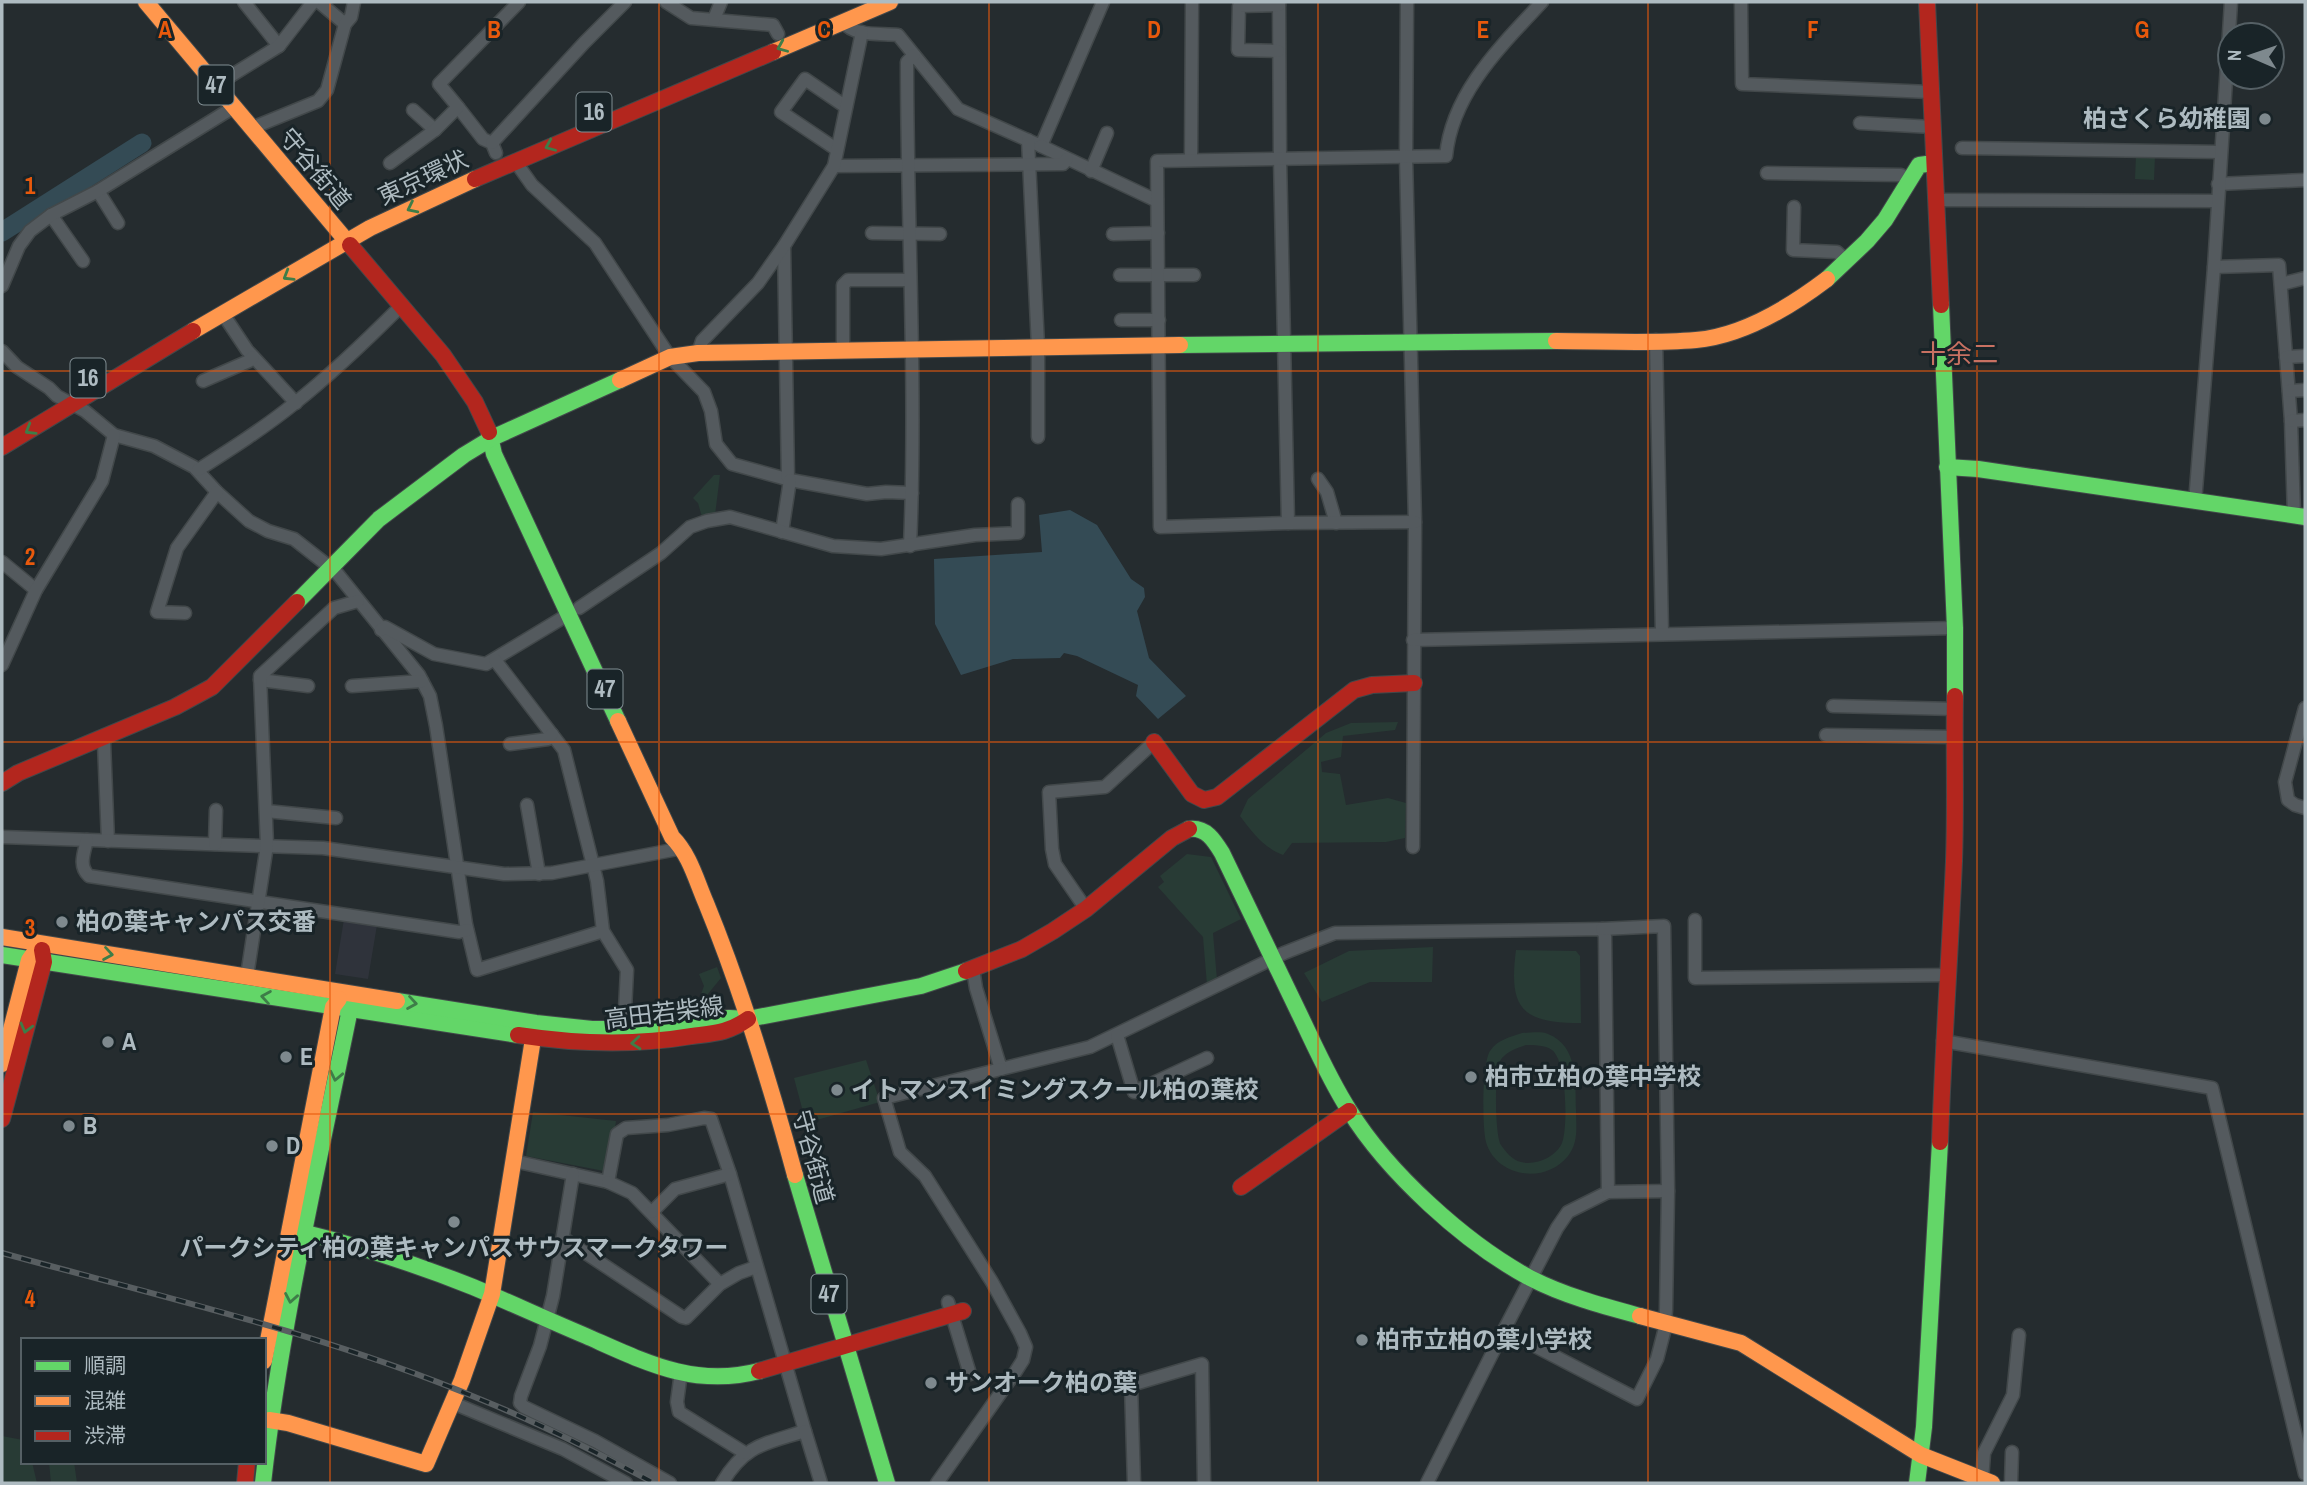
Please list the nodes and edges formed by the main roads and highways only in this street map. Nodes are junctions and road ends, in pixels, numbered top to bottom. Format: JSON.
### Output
{"nodes":[{"id":1,"x":146,"y":2,"type":"edge"},
{"id":2,"x":854,"y":2,"type":"edge"},
{"id":3,"x":890,"y":2,"type":"edge"},
{"id":4,"x":1927,"y":2,"type":"edge"},
{"id":5,"x":1934,"y":163,"type":"junction"},
{"id":6,"x":463,"y":167,"type":"dead end"},
{"id":7,"x":442,"y":177,"type":"dead end"},
{"id":8,"x":342,"y":235,"type":"junction"},
{"id":9,"x":2,"y":430,"type":"edge"},
{"id":10,"x":492,"y":438,"type":"junction"},
{"id":11,"x":2,"y":447,"type":"edge"},
{"id":12,"x":1947,"y":467,"type":"junction"},
{"id":13,"x":2299,"y":516,"type":"edge"},
{"id":14,"x":1414,"y":683,"type":"road end"},
{"id":15,"x":1154,"y":742,"type":"road end"},
{"id":16,"x":2,"y":783,"type":"edge"},
{"id":17,"x":2,"y":937,"type":"edge"},
{"id":18,"x":40,"y":943,"type":"junction"},
{"id":19,"x":2,"y":955,"type":"edge"},
{"id":20,"x":37,"y":961,"type":"junction"},
{"id":21,"x":345,"y":992,"type":"junction"},
{"id":22,"x":341,"y":1008,"type":"junction"},
{"id":23,"x":748,"y":1019,"type":"junction"},
{"id":24,"x":533,"y":1039,"type":"junction"},
{"id":25,"x":2,"y":1064,"type":"edge"},
{"id":26,"x":1349,"y":1111,"type":"junction"},
{"id":27,"x":2,"y":1119,"type":"edge"},
{"id":28,"x":1241,"y":1187,"type":"dead end"},
{"id":29,"x":297,"y":1230,"type":"junction"},
{"id":30,"x":492,"y":1294,"type":"junction"},
{"id":31,"x":955,"y":1309,"type":"road end"},
{"id":32,"x":845,"y":1346,"type":"junction"},
{"id":33,"x":266,"y":1353,"type":"edge"},
{"id":34,"x":269,"y":1420,"type":"junction"},
{"id":35,"x":266,"y":1452,"type":"edge"},
{"id":36,"x":1921,"y":1455,"type":"junction"},
{"id":37,"x":247,"y":1464,"type":"edge"},
{"id":38,"x":265,"y":1464,"type":"edge"},
{"id":39,"x":1987,"y":1481,"type":"edge"},
{"id":40,"x":245,"y":1483,"type":"edge"},
{"id":41,"x":263,"y":1483,"type":"edge"},
{"id":42,"x":887,"y":1483,"type":"edge"},
{"id":43,"x":1917,"y":1483,"type":"edge"}],
"edges":[{"from":1,"to":8,"type":"main road","name":"守谷街道","number":"47"},
{"from":2,"to":6,"type":"main road","name":"東京環状","number":"16"},
{"from":3,"to":8,"type":"main road","name":"東京環状","number":"16","one_way":true},
{"from":4,"to":5,"type":"main road"},
{"from":5,"to":10,"type":"main road"},
{"from":5,"to":12,"type":"main road"},
{"from":7,"to":8,"type":"main road","name":"東京環状","number":"16"},
{"from":8,"to":9,"type":"main road","name":"東京環状","number":"16"},
{"from":8,"to":10,"type":"main road","name":"守谷街道","number":"47"},
{"from":8,"to":11,"type":"main road","name":"東京環状","number":"16","one_way":true},
{"from":10,"to":16,"type":"main road"},
{"from":10,"to":23,"type":"main road","name":"守谷街道","number":"47"},
{"from":12,"to":13,"type":"main road"},
{"from":12,"to":36,"type":"main road"},
{"from":14,"to":15,"type":"main road"},
{"from":17,"to":18,"type":"main road","name":"高田若柴線"},
{"from":18,"to":20,"type":"main road"},
{"from":18,"to":21,"type":"main road","name":"高田若柴線","one_way":true},
{"from":19,"to":20,"type":"main road","name":"高田若柴線"},
{"from":22,"to":20,"type":"main road","name":"高田若柴線","one_way":true},
{"from":20,"to":25,"type":"main road"},
{"from":20,"to":27,"type":"main road","one_way":true},
{"from":21,"to":22,"type":"main road"},
{"from":21,"to":23,"type":"main road","name":"高田若柴線","one_way":true},
{"from":22,"to":24,"type":"main road","name":"高田若柴線"},
{"from":22,"to":29,"type":"main road"},
{"from":23,"to":24,"type":"main road","name":"高田若柴線","one_way":true},
{"from":23,"to":26,"type":"main road"},
{"from":23,"to":32,"type":"main road","name":"守谷街道","number":"47"},
{"from":24,"to":30,"type":"main road"},
{"from":26,"to":28,"type":"main road"},
{"from":26,"to":36,"type":"main road"},
{"from":29,"to":30,"type":"main road"},
{"from":29,"to":33,"type":"main road"},
{"from":29,"to":34,"type":"main road","one_way":true},
{"from":30,"to":32,"type":"main road"},
{"from":30,"to":34,"type":"main road"},
{"from":31,"to":32,"type":"main road"},
{"from":32,"to":42,"type":"main road","name":"守谷街道","number":"47"},
{"from":34,"to":35,"type":"main road"},
{"from":36,"to":39,"type":"main road"},
{"from":36,"to":43,"type":"main road"},
{"from":37,"to":40,"type":"main road"},
{"from":38,"to":41,"type":"main road"}]}
